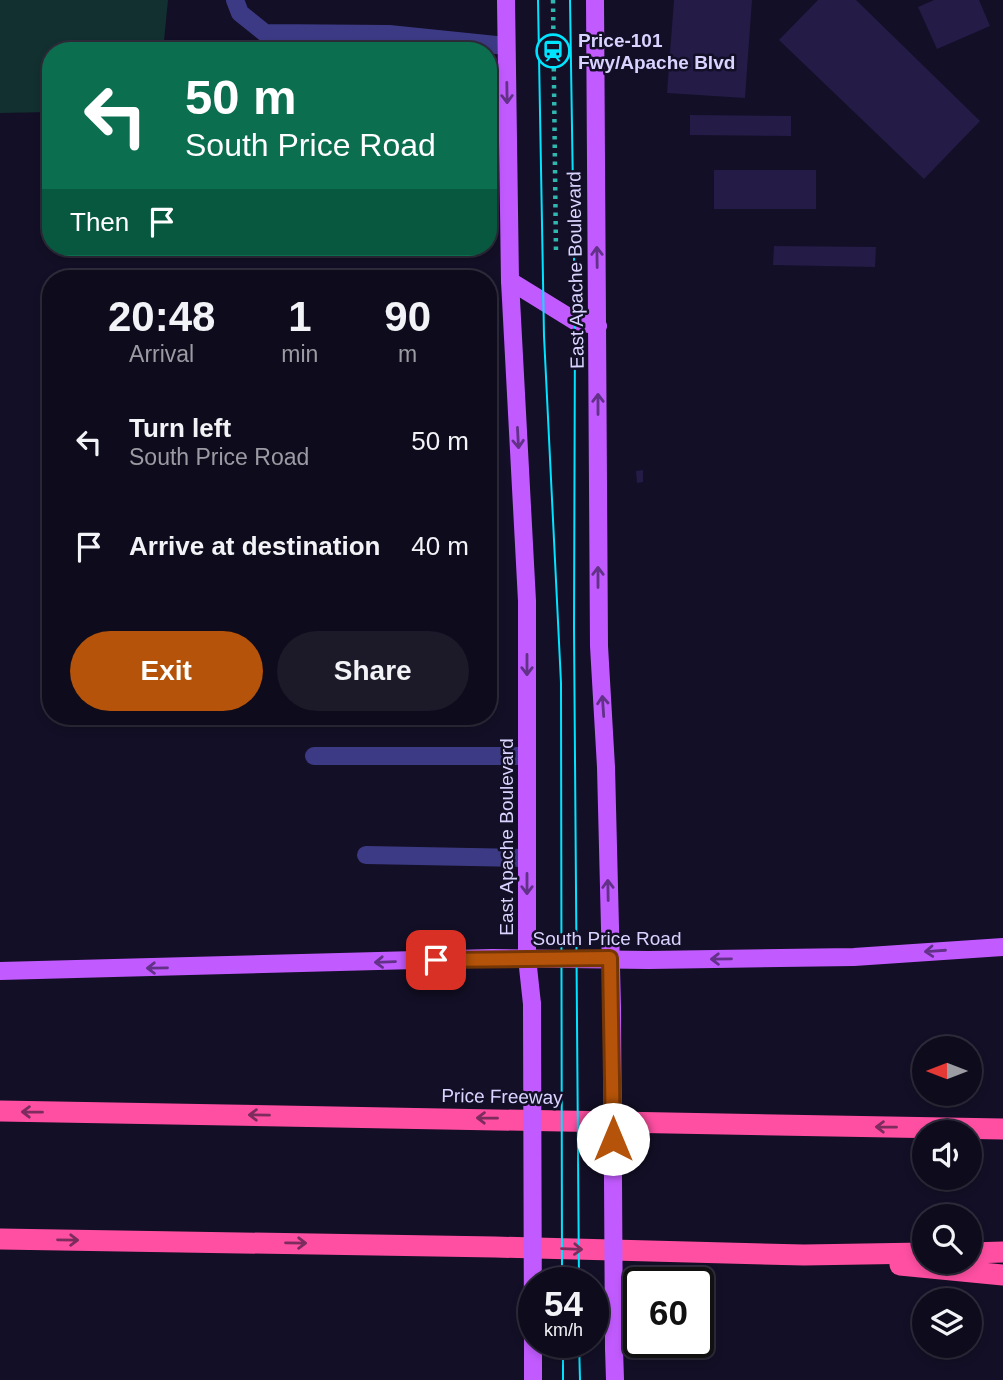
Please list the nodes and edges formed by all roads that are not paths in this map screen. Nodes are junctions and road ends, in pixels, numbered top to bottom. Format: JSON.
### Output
{"nodes":[{"id":1,"x":235,"y":0,"type":"edge"},
{"id":2,"x":506,"y":0,"type":"edge"},
{"id":3,"x":595,"y":0,"type":"edge"},
{"id":4,"x":467,"y":42,"type":"edge"},
{"id":5,"x":497,"y":45,"type":"edge"},
{"id":6,"x":506,"y":46,"type":"junction"},
{"id":7,"x":510,"y":281,"type":"junction"},
{"id":8,"x":598,"y":326,"type":"junction"},
{"id":9,"x":314,"y":756,"type":"dead end"},
{"id":10,"x":527,"y":756,"type":"junction"},
{"id":11,"x":366,"y":855,"type":"dead end"},
{"id":12,"x":527,"y":858,"type":"junction"},
{"id":13,"x":1003,"y":947,"type":"edge"},
{"id":14,"x":527,"y":958,"type":"junction"},
{"id":15,"x":610,"y":958,"type":"junction"},
{"id":16,"x":0,"y":971,"type":"edge"},
{"id":17,"x":0,"y":1111,"type":"edge"},
{"id":18,"x":1003,"y":1129,"type":"edge"},
{"id":19,"x":0,"y":1239,"type":"edge"},
{"id":20,"x":1003,"y":1252,"type":"edge"},
{"id":21,"x":982,"y":1253,"type":"edge"},
{"id":22,"x":912,"y":1254,"type":"edge"},
{"id":23,"x":804,"y":1255,"type":"junction"},
{"id":24,"x":1003,"y":1275,"type":"edge"},
{"id":25,"x":533,"y":1380,"type":"edge"},
{"id":26,"x":615,"y":1380,"type":"edge"}],
"edges":[{"from":1,"to":4,"type":"lane"},
{"from":2,"to":6,"type":"main road","name":"East Apache Boulevard"},
{"from":8,"to":3,"type":"main road","name":"East Apache Boulevard","one_way":true},
{"from":5,"to":6,"type":"lane"},
{"from":6,"to":7,"type":"main road","name":"East Apache Boulevard","one_way":true},
{"from":7,"to":8,"type":"main road"},
{"from":7,"to":10,"type":"main road","name":"East Apache Boulevard","one_way":true},
{"from":15,"to":8,"type":"main road","name":"East Apache Boulevard","one_way":true},
{"from":9,"to":10,"type":"lane"},
{"from":10,"to":12,"type":"main road","name":"East Apache Boulevard"},
{"from":11,"to":12,"type":"lane"},
{"from":12,"to":14,"type":"main road","name":"East Apache Boulevard","one_way":true},
{"from":13,"to":15,"type":"main road","name":"South Price Road","one_way":true},
{"from":14,"to":15,"type":"main road","name":"South Price Road"},
{"from":14,"to":16,"type":"main road","name":"South Price Road","one_way":true},
{"from":14,"to":25,"type":"main road","name":"East Apache Boulevard","bridge":true},
{"from":15,"to":26,"type":"main road","name":"East Apache Boulevard","bridge":true},
{"from":18,"to":17,"type":"highway","name":"Price Freeway","one_way":true},
{"from":19,"to":23,"type":"highway","one_way":true},
{"from":20,"to":21,"type":"highway"},
{"from":22,"to":23,"type":"highway"},
{"from":23,"to":24,"type":"highway"}]}
